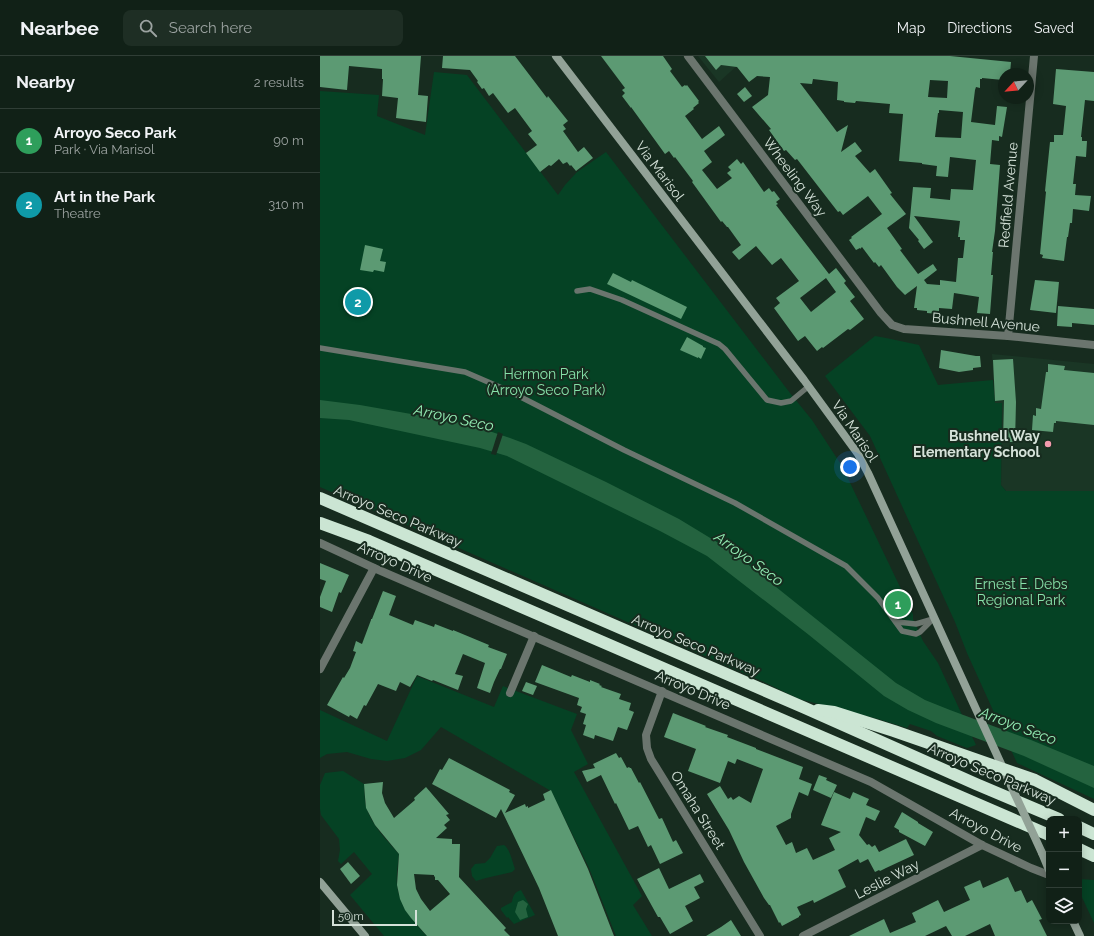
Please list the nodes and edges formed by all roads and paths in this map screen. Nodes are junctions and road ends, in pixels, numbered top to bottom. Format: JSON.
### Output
{"nodes":[{"id":1,"x":556,"y":56,"type":"edge"},
{"id":2,"x":688,"y":56,"type":"edge"},
{"id":3,"x":1034,"y":56,"type":"edge"},
{"id":4,"x":577,"y":291,"type":"dead end"},
{"id":5,"x":882,"y":313,"type":"joint"},
{"id":6,"x":1008,"y":336,"type":"junction"},
{"id":7,"x":1094,"y":345,"type":"edge"},
{"id":8,"x":320,"y":348,"type":"edge"},
{"id":9,"x":809,"y":386,"type":"junction"},
{"id":10,"x":320,"y":498,"type":"edge"},
{"id":11,"x":320,"y":523,"type":"edge"},
{"id":12,"x":320,"y":543,"type":"edge"},
{"id":13,"x":374,"y":568,"type":"junction"},
{"id":14,"x":934,"y":618,"type":"junction"},
{"id":15,"x":897,"y":622,"type":"junction"},
{"id":16,"x":534,"y":636,"type":"junction"},
{"id":17,"x":320,"y":669,"type":"edge"},
{"id":18,"x":662,"y":691,"type":"junction"},
{"id":19,"x":510,"y":693,"type":"dead end"},
{"id":20,"x":805,"y":708,"type":"junction"},
{"id":21,"x":1004,"y":769,"type":"junction"},
{"id":22,"x":1094,"y":810,"type":"edge"},
{"id":23,"x":1052,"y":816,"type":"edge"},
{"id":24,"x":1082,"y":829,"type":"edge"},
{"id":25,"x":1046,"y":834,"type":"edge"},
{"id":26,"x":1094,"y":834,"type":"edge"},
{"id":27,"x":982,"y":845,"type":"junction"},
{"id":28,"x":1082,"y":850,"type":"edge"},
{"id":29,"x":1094,"y":856,"type":"edge"},
{"id":30,"x":1046,"y":863,"type":"edge"},
{"id":31,"x":1046,"y":874,"type":"edge"},
{"id":32,"x":320,"y":882,"type":"edge"},
{"id":33,"x":1074,"y":924,"type":"edge"},
{"id":34,"x":364,"y":936,"type":"edge"},
{"id":35,"x":760,"y":936,"type":"edge"},
{"id":36,"x":803,"y":936,"type":"edge"},
{"id":37,"x":1080,"y":936,"type":"edge"}],
"edges":[{"from":1,"to":9,"type":"street","name":"Via Marisol"},
{"from":2,"to":5,"type":"street","name":"Wheeling Way"},
{"from":3,"to":6,"type":"street","name":"Redfield Avenue"},
{"from":4,"to":9,"type":"lane"},
{"from":5,"to":6,"type":"street","name":"Bushnell Avenue"},
{"from":6,"to":7,"type":"street","name":"Bushnell Avenue"},
{"from":8,"to":15,"type":"lane"},
{"from":9,"to":14,"type":"street","name":"Via Marisol"},
{"from":10,"to":20,"type":"highway","name":"Arroyo Seco Parkway"},
{"from":11,"to":25,"type":"highway"},
{"from":12,"to":13,"type":"street","name":"Arroyo Drive"},
{"from":13,"to":16,"type":"street","name":"Arroyo Drive"},
{"from":13,"to":17,"type":"street"},
{"from":14,"to":15,"type":"lane"},
{"from":14,"to":15,"type":"lane"},
{"from":14,"to":21,"type":"street","name":"Via Marisol"},
{"from":16,"to":18,"type":"street","name":"Arroyo Drive"},
{"from":16,"to":19,"type":"street"},
{"from":18,"to":27,"type":"street","name":"Arroyo Drive"},
{"from":18,"to":35,"type":"street","name":"Omaha Street"},
{"from":20,"to":21,"type":"highway"},
{"from":20,"to":23,"type":"highway","name":"Arroyo Seco Parkway"},
{"from":21,"to":22,"type":"highway"},
{"from":21,"to":30,"type":"street","name":"Via Marisol","bridge":true},
{"from":24,"to":26,"type":"highway"},
{"from":27,"to":31,"type":"street","name":"Arroyo Drive"},
{"from":27,"to":36,"type":"street","name":"Leslie Way"},
{"from":28,"to":29,"type":"highway"},
{"from":32,"to":34,"type":"street"},
{"from":33,"to":37,"type":"street"}]}
